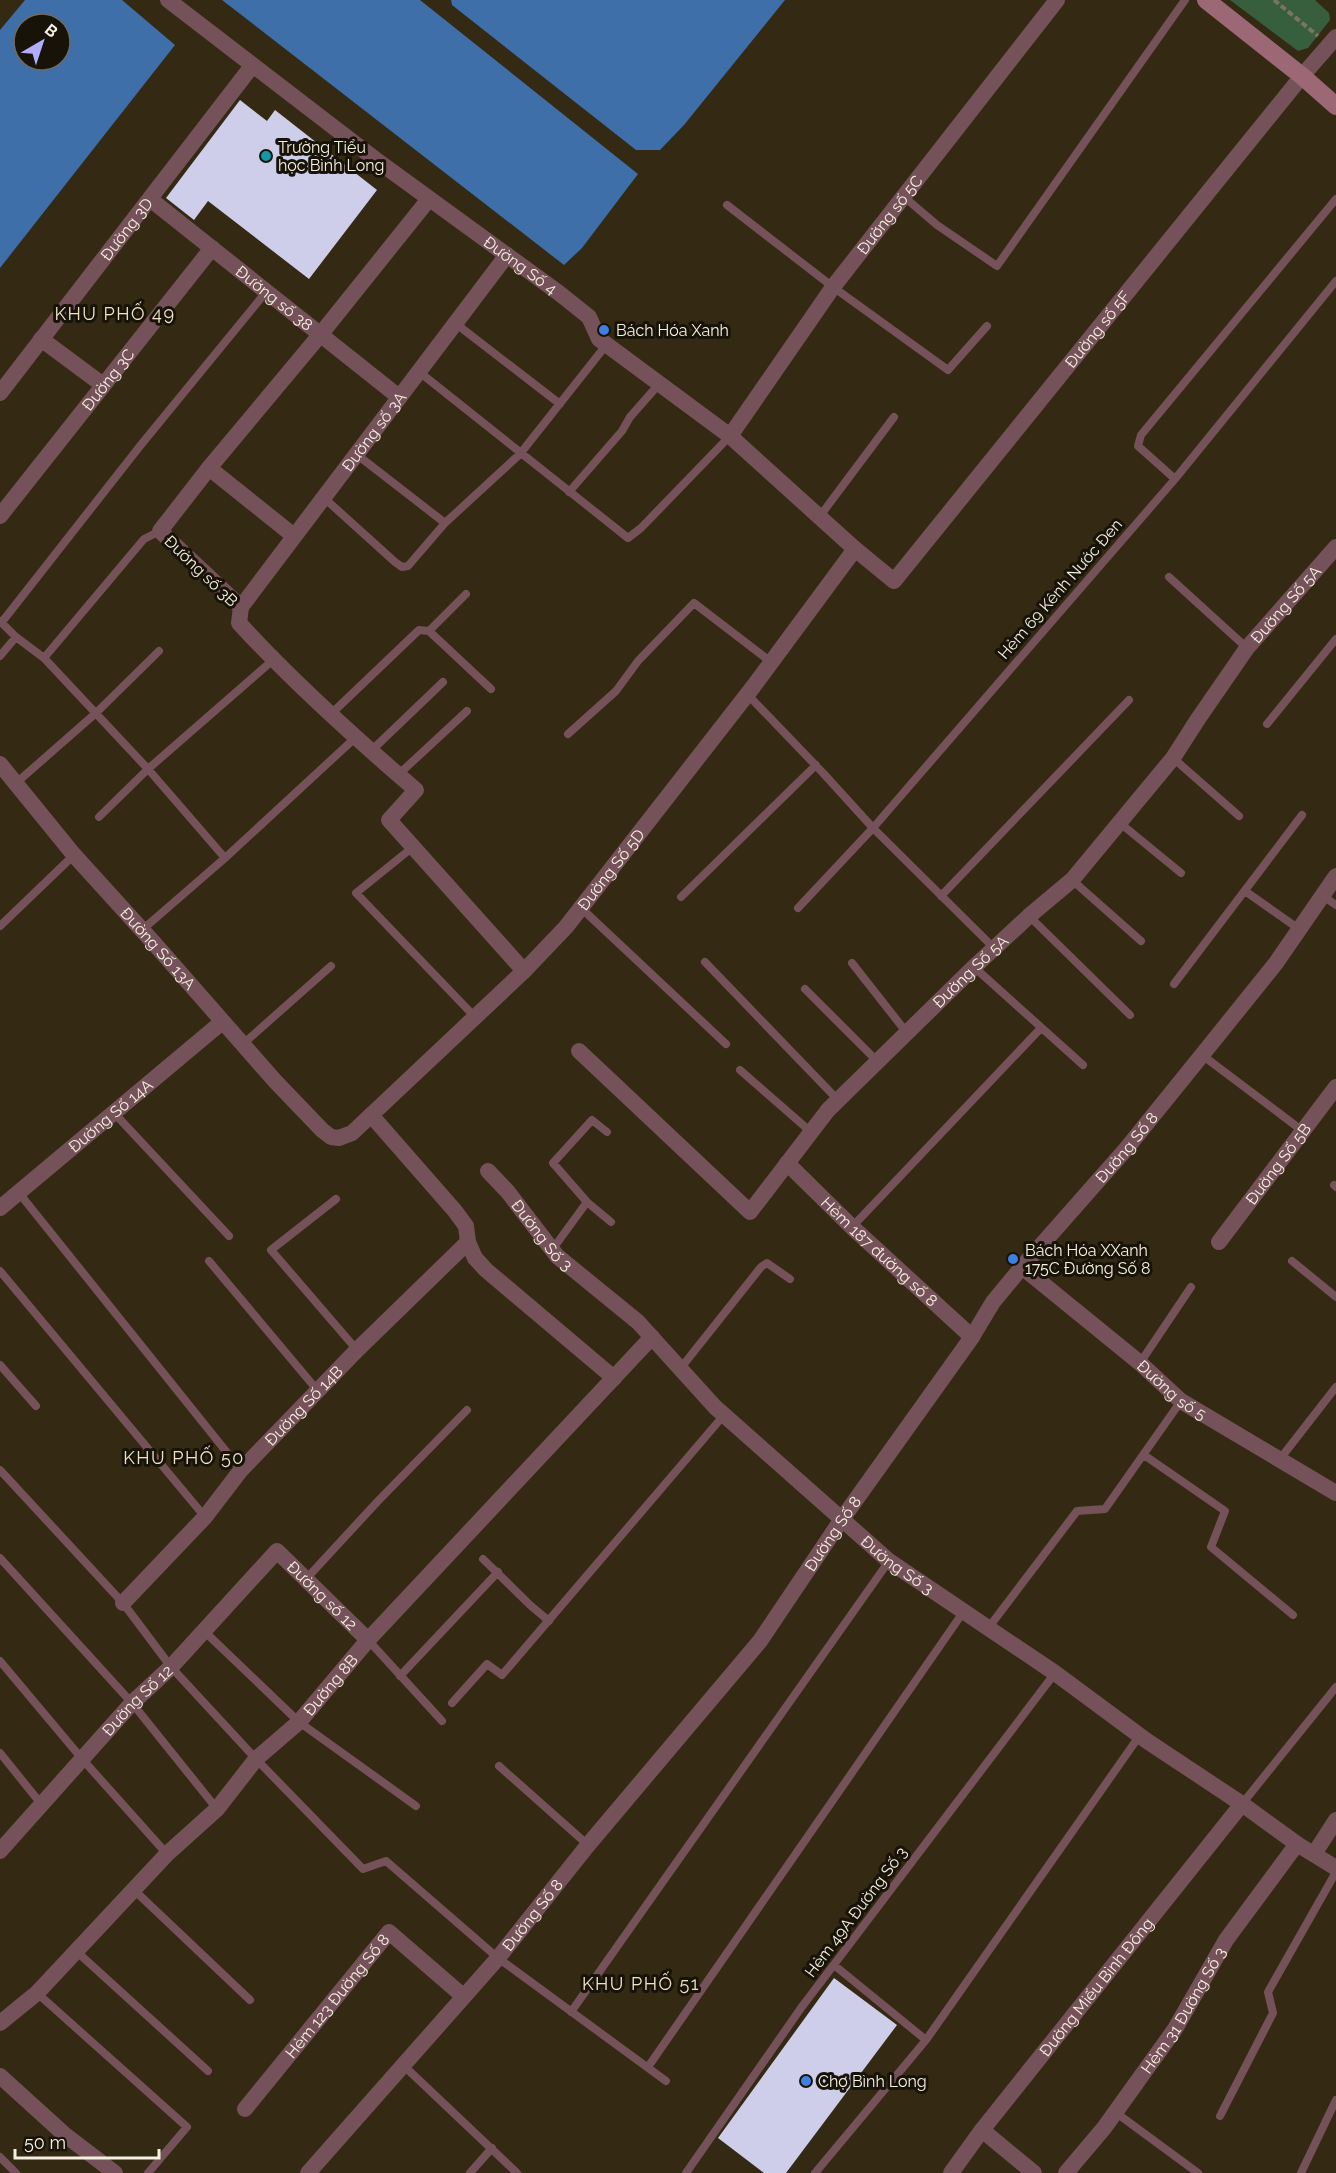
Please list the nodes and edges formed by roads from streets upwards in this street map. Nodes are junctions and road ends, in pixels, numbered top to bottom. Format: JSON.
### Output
{"nodes":[{"id":1,"x":168,"y":0,"type":"edge"},
{"id":2,"x":1057,"y":0,"type":"edge"},
{"id":3,"x":1206,"y":0,"type":"edge"},
{"id":4,"x":1328,"y":37,"type":"edge"},
{"id":5,"x":252,"y":66,"type":"junction"},
{"id":6,"x":1302,"y":76,"type":"junction"},
{"id":7,"x":1336,"y":106,"type":"edge"},
{"id":8,"x":150,"y":199,"type":"junction"},
{"id":9,"x":429,"y":199,"type":"junction"},
{"id":10,"x":212,"y":248,"type":"junction"},
{"id":11,"x":507,"y":255,"type":"junction"},
{"id":12,"x":320,"y":335,"type":"junction"},
{"id":13,"x":41,"y":339,"type":"junction"},
{"id":14,"x":103,"y":386,"type":"junction"},
{"id":15,"x":0,"y":393,"type":"edge"},
{"id":16,"x":399,"y":397,"type":"junction"},
{"id":17,"x":730,"y":436,"type":"junction"},
{"id":18,"x":209,"y":468,"type":"junction"},
{"id":19,"x":2,"y":511,"type":"edge"},
{"id":20,"x":294,"y":536,"type":"junction"},
{"id":21,"x":1336,"y":547,"type":"edge"},
{"id":22,"x":855,"y":549,"type":"junction"},
{"id":23,"x":241,"y":607,"type":"junction"},
{"id":24,"x":0,"y":764,"type":"edge"},
{"id":25,"x":1336,"y":876,"type":"edge"},
{"id":26,"x":1329,"y":900,"type":"edge"},
{"id":27,"x":524,"y":971,"type":"junction"},
{"id":28,"x":222,"y":1022,"type":"junction"},
{"id":29,"x":579,"y":1051,"type":"dead end"},
{"id":30,"x":1336,"y":1087,"type":"edge"},
{"id":31,"x":371,"y":1115,"type":"junction"},
{"id":32,"x":322,"y":1130,"type":"joint"},
{"id":33,"x":788,"y":1163,"type":"junction"},
{"id":34,"x":488,"y":1171,"type":"dead end"},
{"id":35,"x":0,"y":1208,"type":"edge"},
{"id":36,"x":468,"y":1242,"type":"junction"},
{"id":37,"x":1219,"y":1242,"type":"dead end"},
{"id":38,"x":1022,"y":1267,"type":"junction"},
{"id":39,"x":652,"y":1337,"type":"junction"},
{"id":40,"x":972,"y":1337,"type":"junction"},
{"id":41,"x":614,"y":1378,"type":"junction"},
{"id":42,"x":1336,"y":1493,"type":"edge"},
{"id":43,"x":842,"y":1519,"type":"junction"},
{"id":44,"x":278,"y":1551,"type":"joint"},
{"id":45,"x":123,"y":1603,"type":"road end"},
{"id":46,"x":368,"y":1640,"type":"junction"},
{"id":47,"x":1242,"y":1804,"type":"junction"},
{"id":48,"x":1336,"y":1820,"type":"edge"},
{"id":49,"x":1298,"y":1844,"type":"junction"},
{"id":50,"x":0,"y":1851,"type":"edge"},
{"id":51,"x":1314,"y":1854,"type":"junction"},
{"id":52,"x":1336,"y":1870,"type":"edge"},
{"id":53,"x":463,"y":1996,"type":"junction"},
{"id":54,"x":0,"y":2023,"type":"edge"},
{"id":55,"x":0,"y":2076,"type":"edge"},
{"id":56,"x":245,"y":2109,"type":"dead end"},
{"id":57,"x":982,"y":2130,"type":"junction"},
{"id":58,"x":115,"y":2173,"type":"edge"},
{"id":59,"x":308,"y":2173,"type":"edge"},
{"id":60,"x":951,"y":2173,"type":"edge"},
{"id":61,"x":1034,"y":2173,"type":"edge"},
{"id":62,"x":1066,"y":2173,"type":"edge"}],
"edges":[{"from":1,"to":5,"type":"street","name":"Đường Số 4"},
{"from":2,"to":17,"type":"street","name":"Đường số 5C"},
{"from":3,"to":6,"type":"street"},
{"from":4,"to":6,"type":"street","name":"Đường số 5F"},
{"from":5,"to":8,"type":"street","name":"Đường 3D"},
{"from":5,"to":9,"type":"street","name":"Đường Số 4"},
{"from":6,"to":7,"type":"street"},
{"from":6,"to":22,"type":"street","name":"Đường số 5F"},
{"from":8,"to":10,"type":"street","name":"Đường số 38"},
{"from":8,"to":13,"type":"street","name":"Đường 3D"},
{"from":9,"to":11,"type":"street","name":"Đường Số 4"},
{"from":9,"to":12,"type":"street","name":"Đường số 3B"},
{"from":10,"to":12,"type":"street","name":"Đường số 38"},
{"from":10,"to":14,"type":"street","name":"Đường 3C"},
{"from":11,"to":16,"type":"street","name":"Đường số 3A"},
{"from":11,"to":17,"type":"street","name":"Đường Số 4"},
{"from":12,"to":16,"type":"street","name":"Đường số 38"},
{"from":12,"to":18,"type":"street","name":"Đường số 3B"},
{"from":13,"to":14,"type":"street"},
{"from":13,"to":15,"type":"street","name":"Đường 3D"},
{"from":14,"to":19,"type":"street","name":"Đường 3C"},
{"from":16,"to":20,"type":"street","name":"Đường số 3A"},
{"from":17,"to":22,"type":"street","name":"Đường Số 4"},
{"from":18,"to":20,"type":"street"},
{"from":18,"to":23,"type":"street","name":"Đường số 3B"},
{"from":20,"to":23,"type":"street","name":"Đường số 3A"},
{"from":21,"to":33,"type":"street","name":"Đường Số 5A"},
{"from":22,"to":27,"type":"street","name":"Đường Số 5D"},
{"from":23,"to":27,"type":"street","name":"Đường số 3B"},
{"from":24,"to":28,"type":"street","name":"Đường Số 13A"},
{"from":25,"to":26,"type":"street","name":"Đường Số 8"},
{"from":26,"to":38,"type":"street","name":"Đường Số 8"},
{"from":27,"to":31,"type":"street","name":"Đường Số 5D"},
{"from":28,"to":32,"type":"street","name":"Đường Số 13A"},
{"from":28,"to":35,"type":"street","name":"Đường Số 14A"},
{"from":29,"to":33,"type":"street","name":"Đường Số 5A"},
{"from":30,"to":37,"type":"street","name":"Đường Số 5B"},
{"from":31,"to":32,"type":"street","name":"Đường Số 5D"},
{"from":31,"to":36,"type":"street"},
{"from":33,"to":40,"type":"street","name":"Hẻm 187 đường số 8"},
{"from":34,"to":39,"type":"street","name":"Đường Số 3"},
{"from":36,"to":41,"type":"street"},
{"from":36,"to":45,"type":"street","name":"Đường Số 14B"},
{"from":38,"to":40,"type":"street","name":"Đường Số 8"},
{"from":38,"to":42,"type":"street","name":"Đường số 5"},
{"from":39,"to":41,"type":"street","name":"Đường 8B"},
{"from":39,"to":43,"type":"street","name":"Đường Số 3"},
{"from":40,"to":43,"type":"street","name":"Đường Số 8"},
{"from":41,"to":46,"type":"street","name":"Đường 8B"},
{"from":43,"to":47,"type":"street","name":"Đường Số 3"},
{"from":43,"to":53,"type":"street","name":"Đường Số 8"},
{"from":44,"to":46,"type":"street","name":"Đường số 12"},
{"from":44,"to":50,"type":"street","name":"Đường Số 12"},
{"from":46,"to":54,"type":"street","name":"Đường 8B"},
{"from":47,"to":49,"type":"street","name":"Đường Số 3"},
{"from":47,"to":57,"type":"street","name":"Đường Miếu Bình Đông"},
{"from":48,"to":51,"type":"street"},
{"from":49,"to":51,"type":"street","name":"Đường Số 3"},
{"from":49,"to":62,"type":"street","name":"Hẻm 31 Đường Số 3"},
{"from":51,"to":52,"type":"street","name":"Đường Số 3"},
{"from":53,"to":56,"type":"street","name":"Hẻm 123 Đường Số 8"},
{"from":53,"to":59,"type":"street","name":"Đường Số 8"},
{"from":55,"to":58,"type":"street"},
{"from":57,"to":60,"type":"street","name":"Đường Miếu Bình Đông"},
{"from":57,"to":61,"type":"street"}]}
